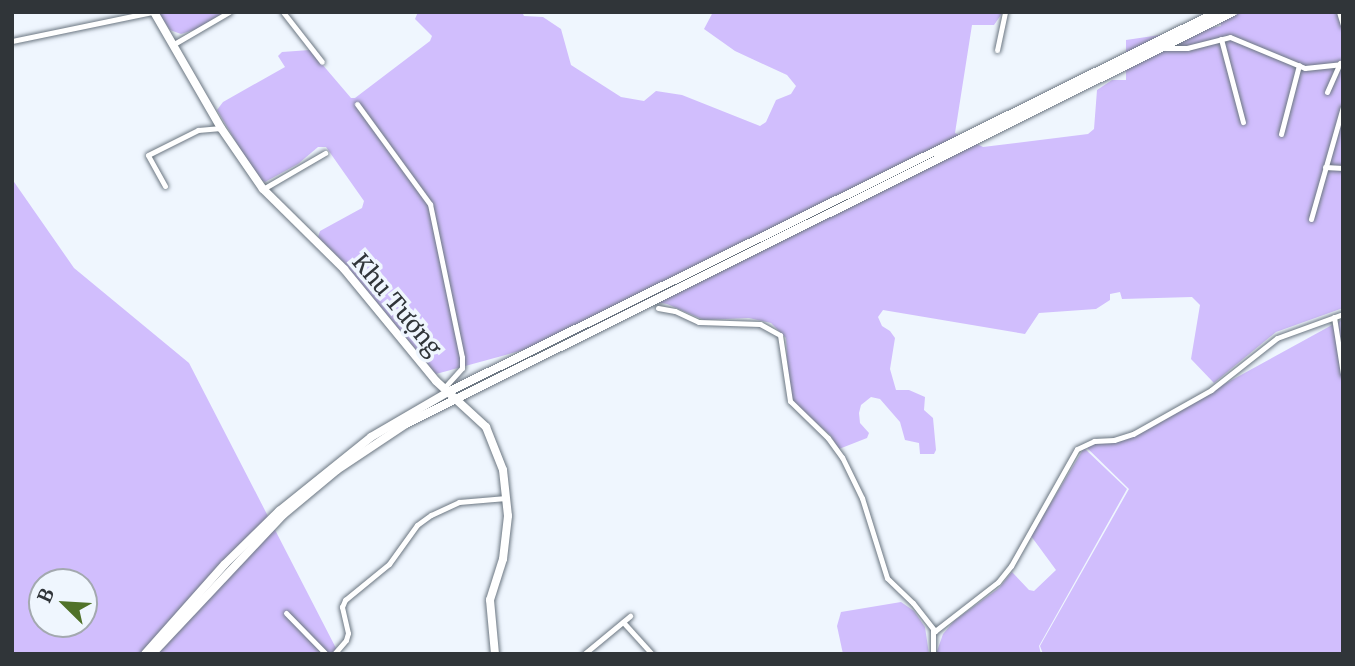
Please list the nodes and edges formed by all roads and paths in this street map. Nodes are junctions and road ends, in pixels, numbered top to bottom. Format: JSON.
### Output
{"nodes":[{"id":1,"x":153,"y":12,"type":"edge"},
{"id":2,"x":229,"y":12,"type":"edge"},
{"id":3,"x":283,"y":12,"type":"edge"},
{"id":4,"x":1005,"y":12,"type":"edge"},
{"id":5,"x":1217,"y":12,"type":"edge"},
{"id":6,"x":1233,"y":12,"type":"edge"},
{"id":7,"x":1339,"y":12,"type":"edge"},
{"id":8,"x":1343,"y":25,"type":"edge"},
{"id":9,"x":1221,"y":39,"type":"junction"},
{"id":10,"x":12,"y":41,"type":"edge"},
{"id":11,"x":174,"y":44,"type":"junction"},
{"id":12,"x":1162,"y":48,"type":"junction"},
{"id":13,"x":997,"y":50,"type":"dead end"},
{"id":14,"x":321,"y":62,"type":"dead end"},
{"id":15,"x":1341,"y":64,"type":"edge"},
{"id":16,"x":1299,"y":65,"type":"junction"},
{"id":17,"x":1327,"y":92,"type":"dead end"},
{"id":18,"x":357,"y":104,"type":"dead end"},
{"id":19,"x":1343,"y":107,"type":"edge"},
{"id":20,"x":1243,"y":122,"type":"dead end"},
{"id":21,"x":221,"y":128,"type":"junction"},
{"id":22,"x":1281,"y":134,"type":"dead end"},
{"id":23,"x":325,"y":153,"type":"dead end"},
{"id":24,"x":1325,"y":167,"type":"junction"},
{"id":25,"x":1343,"y":168,"type":"edge"},
{"id":26,"x":165,"y":186,"type":"dead end"},
{"id":27,"x":263,"y":189,"type":"junction"},
{"id":28,"x":1311,"y":219,"type":"dead end"},
{"id":29,"x":658,"y":308,"type":"dead end"},
{"id":30,"x":1343,"y":314,"type":"edge"},
{"id":31,"x":1334,"y":317,"type":"junction"},
{"id":32,"x":1343,"y":374,"type":"edge"},
{"id":33,"x":449,"y":393,"type":"junction"},
{"id":34,"x":506,"y":498,"type":"junction"},
{"id":35,"x":286,"y":613,"type":"dead end"},
{"id":36,"x":630,"y":616,"type":"dead end"},
{"id":37,"x":623,"y":622,"type":"junction"},
{"id":38,"x":933,"y":629,"type":"junction"},
{"id":39,"x":145,"y":654,"type":"edge"},
{"id":40,"x":152,"y":654,"type":"edge"},
{"id":41,"x":326,"y":654,"type":"edge"},
{"id":42,"x":334,"y":654,"type":"edge"},
{"id":43,"x":495,"y":654,"type":"edge"},
{"id":44,"x":584,"y":654,"type":"edge"},
{"id":45,"x":652,"y":654,"type":"edge"},
{"id":46,"x":933,"y":654,"type":"edge"}],
"edges":[{"from":1,"to":10,"type":"street"},
{"from":1,"to":11,"type":"main road","name":"Khu Tượng"},
{"from":2,"to":11,"type":"street"},
{"from":3,"to":14,"type":"street"},
{"from":4,"to":13,"type":"street"},
{"from":5,"to":33,"type":"main road"},
{"from":6,"to":12,"type":"main road"},
{"from":7,"to":8,"type":"street"},
{"from":9,"to":12,"type":"street"},
{"from":9,"to":16,"type":"street"},
{"from":9,"to":20,"type":"street"},
{"from":11,"to":21,"type":"main road","name":"Khu Tượng"},
{"from":12,"to":33,"type":"main road"},
{"from":15,"to":16,"type":"street"},
{"from":15,"to":17,"type":"street"},
{"from":16,"to":22,"type":"street"},
{"from":18,"to":33,"type":"street"},
{"from":19,"to":24,"type":"street"},
{"from":21,"to":26,"type":"street"},
{"from":21,"to":27,"type":"main road","name":"Khu Tượng"},
{"from":23,"to":27,"type":"street"},
{"from":24,"to":25,"type":"street"},
{"from":24,"to":28,"type":"street"},
{"from":27,"to":33,"type":"main road","name":"Khu Tượng"},
{"from":29,"to":38,"type":"street"},
{"from":30,"to":31,"type":"street"},
{"from":31,"to":32,"type":"street"},
{"from":31,"to":38,"type":"street"},
{"from":33,"to":34,"type":"main road","name":"Khu Tượng"},
{"from":33,"to":39,"type":"main road"},
{"from":33,"to":40,"type":"main road"},
{"from":34,"to":42,"type":"street"},
{"from":34,"to":43,"type":"main road","name":"Khu Tượng"},
{"from":35,"to":41,"type":"street"},
{"from":36,"to":37,"type":"street"},
{"from":37,"to":44,"type":"street"},
{"from":37,"to":45,"type":"street"},
{"from":38,"to":46,"type":"street"}]}
